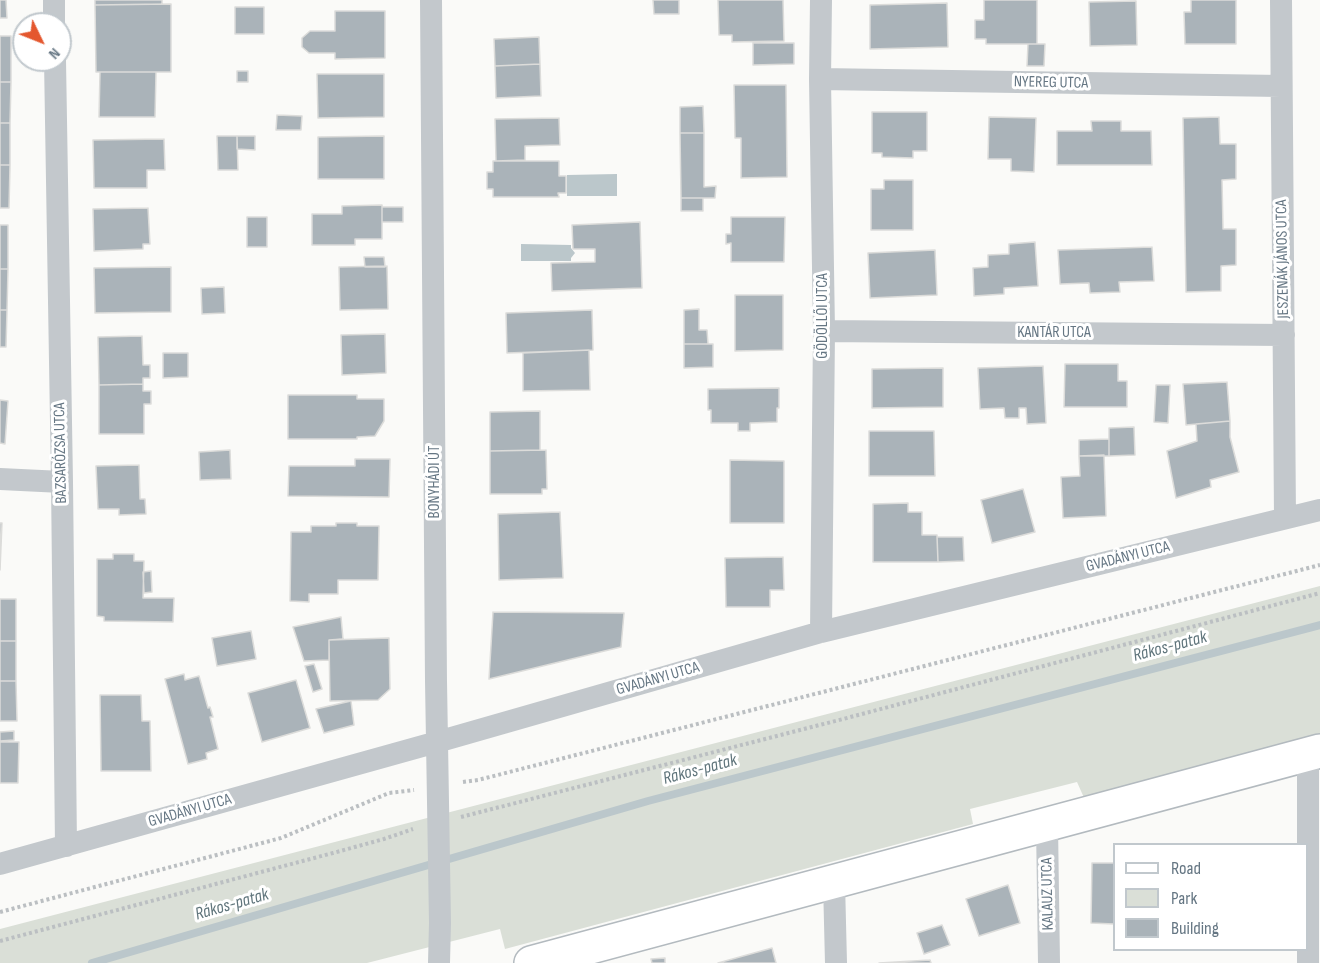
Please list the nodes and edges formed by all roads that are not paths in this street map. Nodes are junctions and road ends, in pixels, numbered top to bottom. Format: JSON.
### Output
{"nodes":[{"id":1,"x":431,"y":0,"type":"edge"},
{"id":2,"x":821,"y":0,"type":"edge"},
{"id":3,"x":1281,"y":0,"type":"edge"},
{"id":4,"x":55,"y":72,"type":"edge"},
{"id":5,"x":820,"y":79,"type":"junction"},
{"id":6,"x":1281,"y":86,"type":"junction"},
{"id":7,"x":824,"y":331,"type":"junction"},
{"id":8,"x":1284,"y":335,"type":"junction"},
{"id":9,"x":0,"y":479,"type":"edge"},
{"id":10,"x":62,"y":482,"type":"junction"},
{"id":11,"x":1320,"y":510,"type":"edge"},
{"id":12,"x":1285,"y":518,"type":"junction"},
{"id":13,"x":821,"y":632,"type":"junction"},
{"id":14,"x":437,"y":742,"type":"junction"},
{"id":15,"x":1314,"y":753,"type":"edge"},
{"id":16,"x":1047,"y":825,"type":"junction"},
{"id":17,"x":66,"y":846,"type":"junction"},
{"id":18,"x":0,"y":864,"type":"edge"},
{"id":19,"x":834,"y":882,"type":"junction"},
{"id":20,"x":439,"y":963,"type":"edge"},
{"id":21,"x":531,"y":963,"type":"edge"},
{"id":22,"x":836,"y":963,"type":"edge"},
{"id":23,"x":1050,"y":963,"type":"edge"},
{"id":24,"x":1308,"y":963,"type":"edge"}],
"edges":[{"from":1,"to":14,"type":"street","name":"BONYHÁDI ÚT"},
{"from":2,"to":5,"type":"street","name":"GÖDÖLLŐI UTCA"},
{"from":3,"to":6,"type":"street","name":"JESZENÁK JÁNOS UTCA"},
{"from":4,"to":10,"type":"street","name":"BAZSARÓZSA UTCA"},
{"from":5,"to":6,"type":"street","name":"NYEREG UTCA"},
{"from":5,"to":7,"type":"street","name":"GÖDÖLLŐI UTCA"},
{"from":6,"to":8,"type":"street","name":"JESZENÁK JÁNOS UTCA"},
{"from":7,"to":8,"type":"street","name":"KANTÁR UTCA"},
{"from":7,"to":13,"type":"street","name":"GÖDÖLLŐI UTCA"},
{"from":8,"to":12,"type":"street","name":"JESZENÁK JÁNOS UTCA"},
{"from":9,"to":10,"type":"street"},
{"from":10,"to":17,"type":"street","name":"BAZSARÓZSA UTCA"},
{"from":11,"to":12,"type":"street","name":"GVADÁNYI UTCA"},
{"from":12,"to":13,"type":"street","name":"GVADÁNYI UTCA"},
{"from":13,"to":14,"type":"street","name":"GVADÁNYI UTCA"},
{"from":14,"to":17,"type":"street","name":"GVADÁNYI UTCA"},
{"from":14,"to":20,"type":"street","name":"BONYHÁDI ÚT"},
{"from":15,"to":16,"type":"street"},
{"from":15,"to":24,"type":"street"},
{"from":16,"to":19,"type":"street"},
{"from":16,"to":23,"type":"street","name":"KALAUZ UTCA"},
{"from":17,"to":18,"type":"street","name":"GVADÁNYI UTCA"},
{"from":19,"to":21,"type":"street"},
{"from":19,"to":22,"type":"street"}]}
